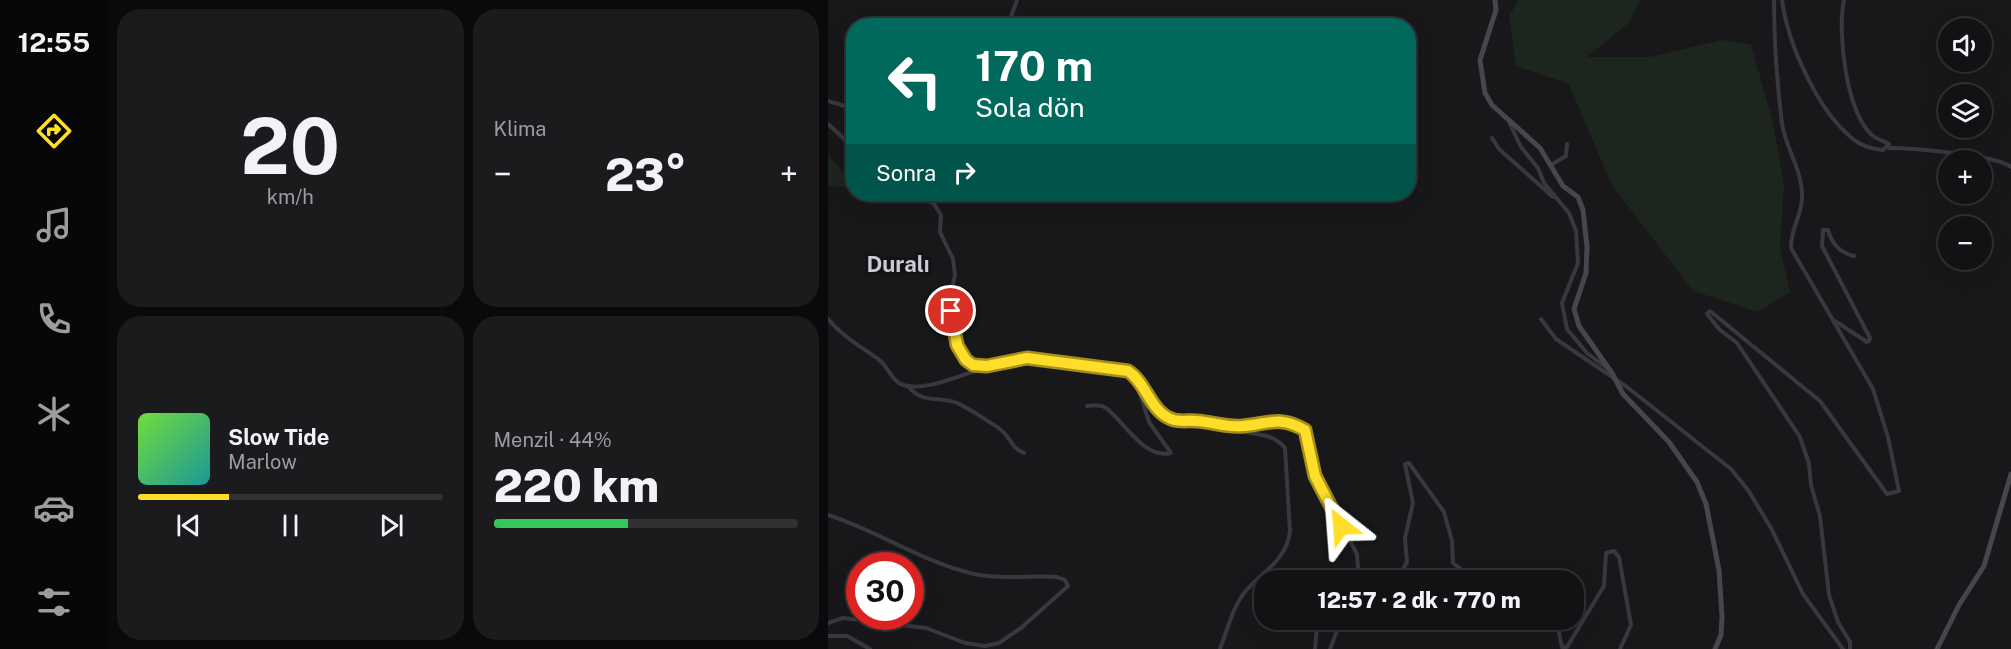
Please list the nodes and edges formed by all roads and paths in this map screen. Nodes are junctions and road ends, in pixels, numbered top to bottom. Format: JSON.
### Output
{"nodes":[{"id":1,"x":1017,"y":0,"type":"edge"},
{"id":2,"x":1495,"y":0,"type":"edge"},
{"id":3,"x":1774,"y":0,"type":"edge"},
{"id":4,"x":1782,"y":0,"type":"edge"},
{"id":5,"x":1844,"y":0,"type":"edge"},
{"id":6,"x":1008,"y":18,"type":"edge"},
{"id":7,"x":828,"y":101,"type":"edge"},
{"id":8,"x":846,"y":107,"type":"edge"},
{"id":9,"x":1507,"y":119,"type":"junction"},
{"id":10,"x":828,"y":124,"type":"edge"},
{"id":11,"x":1492,"y":138,"type":"dead end"},
{"id":12,"x":846,"y":141,"type":"edge"},
{"id":13,"x":1567,"y":144,"type":"dead end"},
{"id":14,"x":1889,"y":148,"type":"junction"},
{"id":15,"x":1551,"y":165,"type":"junction"},
{"id":16,"x":2011,"y":167,"type":"edge"},
{"id":17,"x":1555,"y":199,"type":"junction"},
{"id":18,"x":926,"y":201,"type":"edge"},
{"id":19,"x":1854,"y":256,"type":"dead end"},
{"id":20,"x":828,"y":319,"type":"edge"},
{"id":21,"x":1540,"y":319,"type":"dead end"},
{"id":22,"x":1831,"y":320,"type":"junction"},
{"id":23,"x":987,"y":366,"type":"junction"},
{"id":24,"x":1612,"y":373,"type":"junction"},
{"id":25,"x":1134,"y":375,"type":"junction"},
{"id":26,"x":1616,"y":381,"type":"junction"},
{"id":27,"x":909,"y":387,"type":"junction"},
{"id":28,"x":1087,"y":406,"type":"dead end"},
{"id":29,"x":1227,"y":426,"type":"junction"},
{"id":30,"x":1024,"y":453,"type":"dead end"},
{"id":31,"x":2011,"y":474,"type":"edge"},
{"id":32,"x":828,"y":515,"type":"edge"},
{"id":33,"x":1357,"y":570,"type":"edge"},
{"id":34,"x":1403,"y":570,"type":"edge"},
{"id":35,"x":1461,"y":570,"type":"edge"},
{"id":36,"x":1584,"y":619,"type":"edge"},
{"id":37,"x":828,"y":623,"type":"edge"},
{"id":38,"x":1317,"y":630,"type":"edge"},
{"id":39,"x":1338,"y":630,"type":"edge"},
{"id":40,"x":1556,"y":630,"type":"edge"},
{"id":41,"x":1577,"y":630,"type":"edge"},
{"id":42,"x":828,"y":636,"type":"edge"},
{"id":43,"x":870,"y":649,"type":"edge"},
{"id":44,"x":1220,"y":649,"type":"edge"},
{"id":45,"x":1315,"y":649,"type":"edge"},
{"id":46,"x":1330,"y":649,"type":"edge"},
{"id":47,"x":1620,"y":649,"type":"edge"},
{"id":48,"x":1714,"y":649,"type":"edge"},
{"id":49,"x":1843,"y":649,"type":"edge"},
{"id":50,"x":1850,"y":649,"type":"edge"},
{"id":51,"x":1937,"y":649,"type":"edge"}],
"edges":[{"from":1,"to":6,"type":"street"},
{"from":2,"to":9,"type":"street"},
{"from":3,"to":22,"type":"street"},
{"from":4,"to":14,"type":"street"},
{"from":5,"to":14,"type":"street"},
{"from":7,"to":8,"type":"street"},
{"from":9,"to":15,"type":"street"},
{"from":9,"to":17,"type":"street"},
{"from":10,"to":12,"type":"street"},
{"from":11,"to":17,"type":"street"},
{"from":13,"to":15,"type":"street"},
{"from":14,"to":16,"type":"street"},
{"from":15,"to":24,"type":"street"},
{"from":17,"to":24,"type":"street"},
{"from":18,"to":23,"type":"street"},
{"from":19,"to":22,"type":"street"},
{"from":20,"to":27,"type":"street"},
{"from":21,"to":26,"type":"street"},
{"from":22,"to":50,"type":"street"},
{"from":23,"to":25,"type":"street"},
{"from":23,"to":27,"type":"street"},
{"from":24,"to":26,"type":"street"},
{"from":25,"to":28,"type":"street"},
{"from":25,"to":29,"type":"street"},
{"from":26,"to":48,"type":"street"},
{"from":26,"to":49,"type":"street"},
{"from":27,"to":30,"type":"street"},
{"from":29,"to":33,"type":"street"},
{"from":29,"to":44,"type":"street"},
{"from":31,"to":51,"type":"street"},
{"from":32,"to":37,"type":"street"},
{"from":34,"to":35,"type":"street"},
{"from":36,"to":47,"type":"street"},
{"from":38,"to":45,"type":"street"},
{"from":39,"to":46,"type":"street"},
{"from":40,"to":41,"type":"street"},
{"from":42,"to":43,"type":"street"}]}
